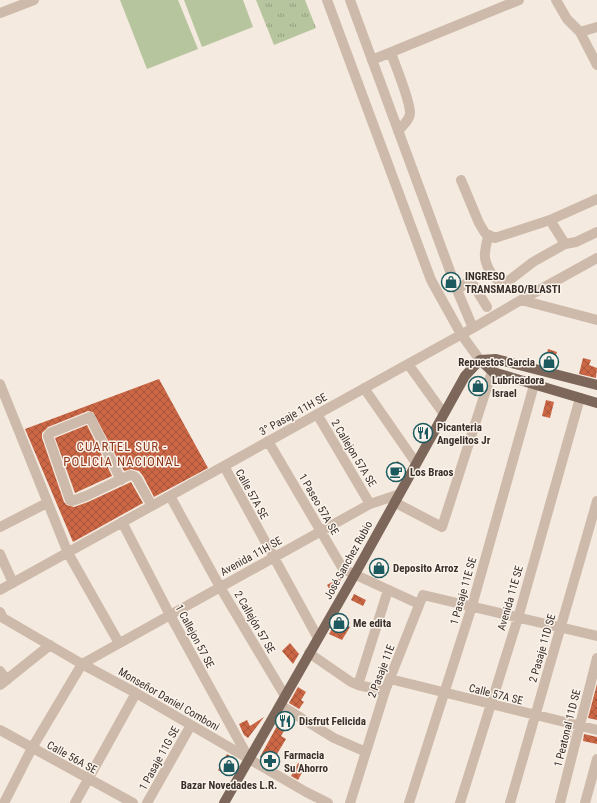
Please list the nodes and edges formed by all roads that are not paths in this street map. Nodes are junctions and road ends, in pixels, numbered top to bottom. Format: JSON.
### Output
{"nodes":[{"id":1,"x":34,"y":0,"type":"edge"},
{"id":2,"x":327,"y":0,"type":"edge"},
{"id":3,"x":350,"y":0,"type":"edge"},
{"id":4,"x":519,"y":0,"type":"edge"},
{"id":5,"x":556,"y":0,"type":"edge"},
{"id":6,"x":0,"y":13,"type":"edge"},
{"id":7,"x":597,"y":27,"type":"edge"},
{"id":8,"x":580,"y":32,"type":"junction"},
{"id":9,"x":391,"y":53,"type":"junction"},
{"id":10,"x":372,"y":60,"type":"junction"},
{"id":11,"x":597,"y":65,"type":"edge"},
{"id":12,"x":398,"y":131,"type":"junction"},
{"id":13,"x":461,"y":180,"type":"dead end"},
{"id":14,"x":597,"y":199,"type":"edge"},
{"id":15,"x":550,"y":220,"type":"junction"},
{"id":16,"x":597,"y":232,"type":"edge"},
{"id":17,"x":488,"y":236,"type":"junction"},
{"id":18,"x":565,"y":244,"type":"junction"},
{"id":19,"x":597,"y":258,"type":"edge"},
{"id":20,"x":457,"y":290,"type":"junction"},
{"id":21,"x":521,"y":300,"type":"junction"},
{"id":22,"x":487,"y":307,"type":"dead end"},
{"id":23,"x":597,"y":320,"type":"edge"},
{"id":24,"x":474,"y":328,"type":"junction"},
{"id":25,"x":460,"y":334,"type":"junction"},
{"id":26,"x":496,"y":359,"type":"junction"},
{"id":27,"x":480,"y":360,"type":"junction"},
{"id":28,"x":408,"y":364,"type":"junction"},
{"id":29,"x":493,"y":372,"type":"junction"},
{"id":30,"x":0,"y":384,"type":"edge"},
{"id":31,"x":534,"y":385,"type":"junction"},
{"id":32,"x":597,"y":385,"type":"edge"},
{"id":33,"x":364,"y":388,"type":"junction"},
{"id":34,"x":580,"y":398,"type":"junction"},
{"id":35,"x":597,"y":403,"type":"edge"},
{"id":36,"x":317,"y":414,"type":"junction"},
{"id":37,"x":444,"y":414,"type":"junction"},
{"id":38,"x":268,"y":441,"type":"junction"},
{"id":39,"x":416,"y":463,"type":"junction"},
{"id":40,"x":224,"y":466,"type":"junction"},
{"id":41,"x":121,"y":480,"type":"junction"},
{"id":42,"x":170,"y":496,"type":"junction"},
{"id":43,"x":396,"y":499,"type":"junction"},
{"id":44,"x":597,"y":501,"type":"edge"},
{"id":45,"x":47,"y":503,"type":"junction"},
{"id":46,"x":370,"y":504,"type":"junction"},
{"id":47,"x":152,"y":506,"type":"junction"},
{"id":48,"x":122,"y":522,"type":"junction"},
{"id":49,"x":0,"y":527,"type":"edge"},
{"id":50,"x":320,"y":531,"type":"junction"},
{"id":51,"x":68,"y":553,"type":"junction"},
{"id":52,"x":0,"y":554,"type":"edge"},
{"id":53,"x":274,"y":557,"type":"junction"},
{"id":54,"x":355,"y":574,"type":"junction"},
{"id":55,"x":13,"y":583,"type":"junction"},
{"id":56,"x":220,"y":587,"type":"junction"},
{"id":57,"x":0,"y":590,"type":"edge"},
{"id":58,"x":388,"y":590,"type":"junction"},
{"id":59,"x":421,"y":599,"type":"junction"},
{"id":60,"x":472,"y":606,"type":"junction"},
{"id":61,"x":0,"y":612,"type":"edge"},
{"id":62,"x":170,"y":615,"type":"junction"},
{"id":63,"x":518,"y":618,"type":"junction"},
{"id":64,"x":561,"y":628,"type":"junction"},
{"id":65,"x":597,"y":636,"type":"edge"},
{"id":66,"x":318,"y":638,"type":"junction"},
{"id":67,"x":119,"y":644,"type":"junction"},
{"id":68,"x":50,"y":645,"type":"junction"},
{"id":69,"x":310,"y":653,"type":"junction"},
{"id":70,"x":597,"y":658,"type":"edge"},
{"id":71,"x":82,"y":664,"type":"junction"},
{"id":72,"x":0,"y":671,"type":"edge"},
{"id":73,"x":390,"y":679,"type":"junction"},
{"id":74,"x":3,"y":682,"type":"edge"},
{"id":75,"x":358,"y":685,"type":"junction"},
{"id":76,"x":385,"y":691,"type":"junction"},
{"id":77,"x":136,"y":693,"type":"junction"},
{"id":78,"x":444,"y":693,"type":"junction"},
{"id":79,"x":282,"y":701,"type":"junction"},
{"id":80,"x":490,"y":705,"type":"junction"},
{"id":81,"x":535,"y":716,"type":"junction"},
{"id":82,"x":191,"y":725,"type":"junction"},
{"id":83,"x":580,"y":726,"type":"junction"},
{"id":84,"x":0,"y":730,"type":"edge"},
{"id":85,"x":597,"y":730,"type":"edge"},
{"id":86,"x":32,"y":748,"type":"junction"},
{"id":87,"x":366,"y":752,"type":"junction"},
{"id":88,"x":597,"y":759,"type":"edge"},
{"id":89,"x":249,"y":760,"type":"junction"},
{"id":90,"x":88,"y":779,"type":"junction"},
{"id":91,"x":4,"y":803,"type":"edge"},
{"id":92,"x":75,"y":803,"type":"edge"},
{"id":93,"x":133,"y":803,"type":"edge"},
{"id":94,"x":147,"y":803,"type":"edge"},
{"id":95,"x":224,"y":803,"type":"edge"},
{"id":96,"x":328,"y":803,"type":"edge"},
{"id":97,"x":350,"y":803,"type":"edge"},
{"id":98,"x":409,"y":803,"type":"edge"},
{"id":99,"x":460,"y":803,"type":"edge"},
{"id":100,"x":510,"y":803,"type":"edge"},
{"id":101,"x":560,"y":803,"type":"edge"},
{"id":102,"x":585,"y":803,"type":"edge"}],
"edges":[{"from":1,"to":6,"type":"street"},
{"from":2,"to":25,"type":"street"},
{"from":3,"to":10,"type":"street"},
{"from":4,"to":9,"type":"street"},
{"from":5,"to":8,"type":"street"},
{"from":7,"to":8,"type":"street"},
{"from":8,"to":11,"type":"street"},
{"from":9,"to":10,"type":"street"},
{"from":9,"to":12,"type":"street"},
{"from":10,"to":12,"type":"street"},
{"from":12,"to":20,"type":"street"},
{"from":13,"to":17,"type":"street"},
{"from":14,"to":15,"type":"street"},
{"from":15,"to":17,"type":"street"},
{"from":15,"to":18,"type":"street"},
{"from":16,"to":18,"type":"street"},
{"from":17,"to":18,"type":"street"},
{"from":19,"to":21,"type":"street","name":"3° Pasaje 11H SE"},
{"from":20,"to":22,"type":"street"},
{"from":20,"to":24,"type":"street"},
{"from":21,"to":23,"type":"street"},
{"from":21,"to":24,"type":"street","name":"3° Pasaje 11H SE"},
{"from":24,"to":25,"type":"street","name":"3° Pasaje 11H SE"},
{"from":25,"to":27,"type":"street"},
{"from":25,"to":28,"type":"street","name":"3° Pasaje 11H SE"},
{"from":26,"to":27,"type":"main road"},
{"from":26,"to":29,"type":"street"},
{"from":26,"to":32,"type":"main road"},
{"from":27,"to":29,"type":"main road"},
{"from":27,"to":37,"type":"main road","name":"José Sanchez Rubio"},
{"from":28,"to":33,"type":"street","name":"3° Pasaje 11H SE"},
{"from":28,"to":37,"type":"street"},
{"from":29,"to":31,"type":"main road"},
{"from":29,"to":43,"type":"street"},
{"from":30,"to":45,"type":"street"},
{"from":31,"to":34,"type":"main road"},
{"from":31,"to":60,"type":"street","name":"1 Pasaje 11E SE"},
{"from":33,"to":36,"type":"street","name":"3° Pasaje 11H SE"},
{"from":33,"to":39,"type":"street"},
{"from":34,"to":35,"type":"main road"},
{"from":34,"to":63,"type":"street","name":"Avenida 11E SE"},
{"from":36,"to":38,"type":"street","name":"3° Pasaje 11H SE"},
{"from":36,"to":46,"type":"street","name":"2 Callejon 57A SE"},
{"from":37,"to":39,"type":"main road","name":"José Sanchez Rubio"},
{"from":38,"to":40,"type":"street","name":"3° Pasaje 11H SE"},
{"from":38,"to":50,"type":"street","name":"1 Paseo 57A SE"},
{"from":39,"to":43,"type":"main road","name":"José Sanchez Rubio"},
{"from":40,"to":42,"type":"street","name":"3° Pasaje 11H SE"},
{"from":40,"to":53,"type":"street","name":"Calle 57A SE"},
{"from":41,"to":41,"type":"street"},
{"from":41,"to":47,"type":"street"},
{"from":42,"to":47,"type":"street","name":"3° Pasaje 11H SE"},
{"from":42,"to":56,"type":"street","name":"2 Callejón 57 SE"},
{"from":43,"to":46,"type":"street","name":"Avenida 11H SE"},
{"from":43,"to":54,"type":"main road","name":"José Sanchez Rubio"},
{"from":44,"to":64,"type":"street","name":"2 Pasaje 11D SE"},
{"from":45,"to":49,"type":"street"},
{"from":45,"to":51,"type":"street"},
{"from":46,"to":50,"type":"street","name":"Avenida 11H SE"},
{"from":47,"to":48,"type":"street","name":"3° Pasaje 11H SE"},
{"from":48,"to":51,"type":"street","name":"3° Pasaje 11H SE"},
{"from":48,"to":62,"type":"street","name":"1 Callejon 57 SE"},
{"from":50,"to":53,"type":"street","name":"Avenida 11H SE"},
{"from":50,"to":54,"type":"street","name":"1 Paseo 57A SE"},
{"from":51,"to":55,"type":"street","name":"3° Pasaje 11H SE"},
{"from":51,"to":67,"type":"street"},
{"from":52,"to":55,"type":"street"},
{"from":53,"to":56,"type":"street","name":"Avenida 11H SE"},
{"from":53,"to":66,"type":"street","name":"Calle 57A SE"},
{"from":54,"to":58,"type":"street","name":"1 Paseo 57A SE"},
{"from":54,"to":66,"type":"main road","name":"José Sanchez Rubio"},
{"from":55,"to":57,"type":"street","name":"3° Pasaje 11H SE"},
{"from":56,"to":62,"type":"street","name":"Avenida 11H SE"},
{"from":56,"to":79,"type":"street","name":"2 Callejón 57 SE"},
{"from":58,"to":59,"type":"street","name":"1 Paseo 57A SE"},
{"from":58,"to":75,"type":"street"},
{"from":59,"to":60,"type":"street","name":"1 Paseo 57A SE"},
{"from":59,"to":73,"type":"street","name":"2 Pasaje 11E"},
{"from":60,"to":63,"type":"street","name":"1 Paseo 57A SE"},
{"from":60,"to":78,"type":"street","name":"1 Pasaje 11E SE"},
{"from":61,"to":68,"type":"street","name":"Monseñor Daniel Comboni"},
{"from":62,"to":67,"type":"street","name":"Avenida 11H SE"},
{"from":62,"to":89,"type":"street","name":"1 Callejon 57 SE"},
{"from":63,"to":64,"type":"street","name":"1 Paseo 57A SE"},
{"from":63,"to":80,"type":"street","name":"Avenida 11E SE"},
{"from":64,"to":65,"type":"street","name":"1 Paseo 57A SE"},
{"from":64,"to":81,"type":"street","name":"2 Pasaje 11D SE"},
{"from":66,"to":69,"type":"main road","name":"José Sanchez Rubio"},
{"from":67,"to":71,"type":"street","name":"Avenida 11H SE"},
{"from":68,"to":71,"type":"street","name":"Monseñor Daniel Comboni"},
{"from":68,"to":74,"type":"street"},
{"from":69,"to":75,"type":"street"},
{"from":69,"to":79,"type":"main road","name":"José Sanchez Rubio"},
{"from":70,"to":83,"type":"street","name":"1 Peatonal 11D SE"},
{"from":71,"to":77,"type":"street","name":"Monseñor Daniel Comboni"},
{"from":71,"to":86,"type":"street"},
{"from":72,"to":74,"type":"street"},
{"from":73,"to":76,"type":"street","name":"2 Pasaje 11E"},
{"from":73,"to":78,"type":"street","name":"Calle 57A SE"},
{"from":75,"to":76,"type":"street"},
{"from":76,"to":87,"type":"street","name":"2 Pasaje 11E"},
{"from":77,"to":82,"type":"street","name":"Monseñor Daniel Comboni"},
{"from":77,"to":90,"type":"street"},
{"from":78,"to":80,"type":"street","name":"Calle 57A SE"},
{"from":78,"to":98,"type":"street","name":"1 Pasaje 11E SE"},
{"from":79,"to":87,"type":"street","name":"2 Callejón 57 SE"},
{"from":79,"to":89,"type":"main road","name":"José Sanchez Rubio"},
{"from":80,"to":81,"type":"street","name":"Calle 57A SE"},
{"from":80,"to":99,"type":"street","name":"Avenida 11E SE"},
{"from":81,"to":83,"type":"street","name":"Calle 57A SE"},
{"from":81,"to":100,"type":"street","name":"2 Pasaje 11D SE"},
{"from":82,"to":89,"type":"street","name":"Monseñor Daniel Comboni"},
{"from":82,"to":94,"type":"street","name":"1 Pasaje 11G SE"},
{"from":83,"to":85,"type":"street","name":"Calle 57A SE"},
{"from":83,"to":101,"type":"street","name":"1 Peatonal 11D SE"},
{"from":84,"to":86,"type":"street","name":"Calle 56A SE"},
{"from":86,"to":90,"type":"street","name":"Calle 56A SE"},
{"from":86,"to":91,"type":"street"},
{"from":87,"to":97,"type":"street","name":"2 Pasaje 11E"},
{"from":88,"to":102,"type":"street"},
{"from":89,"to":95,"type":"main road","name":"José Sanchez Rubio"},
{"from":89,"to":96,"type":"street","name":"Monseñor Daniel Comboni"},
{"from":90,"to":92,"type":"street"},
{"from":90,"to":93,"type":"street","name":"Calle 56A SE"}]}
